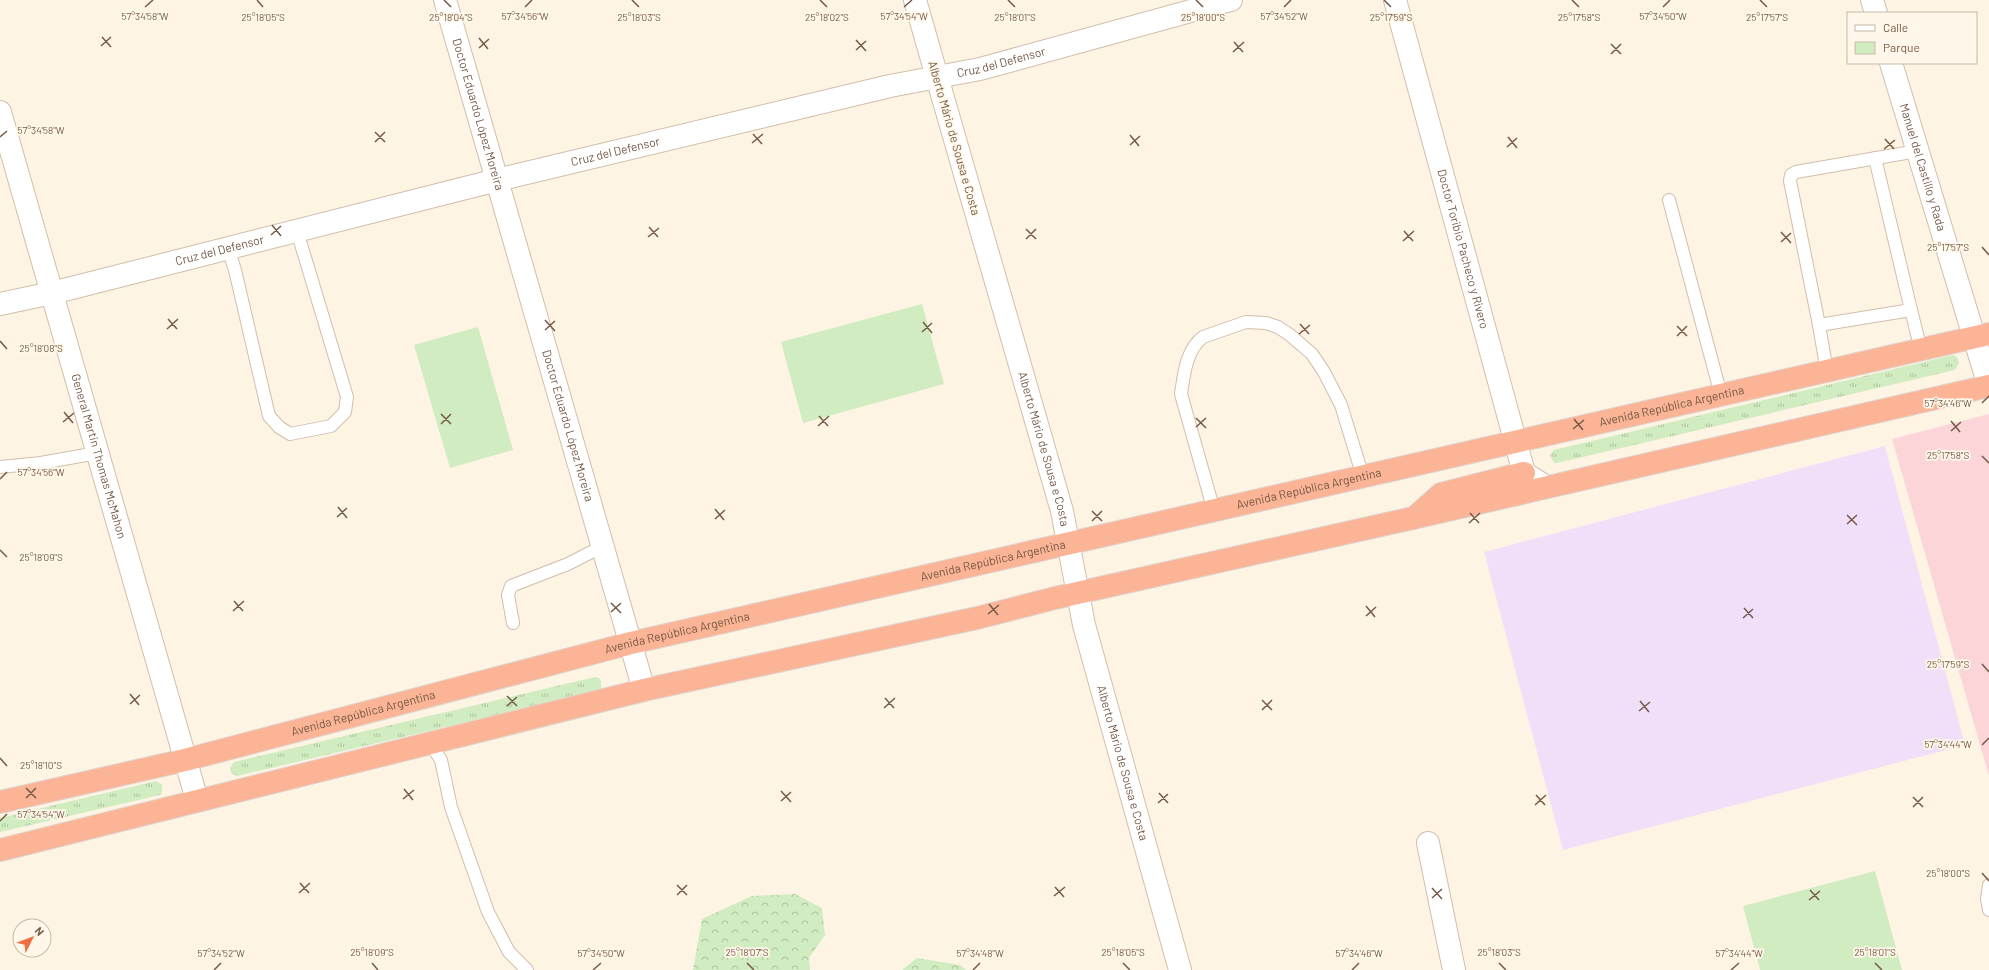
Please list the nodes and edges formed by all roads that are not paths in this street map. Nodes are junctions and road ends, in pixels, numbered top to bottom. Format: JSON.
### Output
{"nodes":[{"id":1,"x":445,"y":0,"type":"edge"},
{"id":2,"x":915,"y":0,"type":"edge"},
{"id":3,"x":1231,"y":0,"type":"edge"},
{"id":4,"x":1395,"y":0,"type":"edge"},
{"id":5,"x":1872,"y":0,"type":"edge"},
{"id":6,"x":1876,"y":12,"type":"edge"},
{"id":7,"x":1891,"y":64,"type":"edge"},
{"id":8,"x":937,"y":76,"type":"junction"},
{"id":9,"x":0,"y":112,"type":"edge"},
{"id":10,"x":1917,"y":151,"type":"junction"},
{"id":11,"x":1875,"y":158,"type":"junction"},
{"id":12,"x":497,"y":180,"type":"junction"},
{"id":13,"x":1669,"y":200,"type":"dead end"},
{"id":14,"x":297,"y":231,"type":"junction"},
{"id":15,"x":228,"y":248,"type":"junction"},
{"id":16,"x":52,"y":293,"type":"junction"},
{"id":17,"x":0,"y":304,"type":"edge"},
{"id":18,"x":1911,"y":310,"type":"junction"},
{"id":19,"x":1819,"y":325,"type":"junction"},
{"id":20,"x":1982,"y":336,"type":"edge"},
{"id":21,"x":1921,"y":350,"type":"junction"},
{"id":22,"x":1827,"y":372,"type":"junction"},
{"id":23,"x":1989,"y":386,"type":"edge"},
{"id":24,"x":1721,"y":395,"type":"junction"},
{"id":25,"x":1517,"y":442,"type":"junction"},
{"id":26,"x":98,"y":453,"type":"junction"},
{"id":27,"x":0,"y":466,"type":"edge"},
{"id":28,"x":1524,"y":473,"type":"junction"},
{"id":29,"x":1363,"y":477,"type":"junction"},
{"id":30,"x":1546,"y":487,"type":"junction"},
{"id":31,"x":1214,"y":511,"type":"junction"},
{"id":32,"x":1413,"y":518,"type":"junction"},
{"id":33,"x":1067,"y":543,"type":"junction"},
{"id":34,"x":603,"y":546,"type":"junction"},
{"id":35,"x":1076,"y":594,"type":"junction"},
{"id":36,"x":513,"y":623,"type":"dead end"},
{"id":37,"x":631,"y":643,"type":"junction"},
{"id":38,"x":644,"y":690,"type":"junction"},
{"id":39,"x":430,"y":743,"type":"junction"},
{"id":40,"x":185,"y":760,"type":"junction"},
{"id":41,"x":196,"y":800,"type":"junction"},
{"id":42,"x":0,"y":802,"type":"edge"},
{"id":43,"x":1428,"y":843,"type":"dead end"},
{"id":44,"x":0,"y":850,"type":"edge"},
{"id":45,"x":1989,"y":885,"type":"edge"},
{"id":46,"x":1989,"y":910,"type":"edge"},
{"id":47,"x":527,"y":970,"type":"edge"},
{"id":48,"x":1180,"y":970,"type":"edge"},
{"id":49,"x":1454,"y":970,"type":"edge"}],
"edges":[{"from":1,"to":12,"type":"street","name":"Doctor Eduardo López Moreira"},
{"from":2,"to":8,"type":"street","name":"Alberto Mário de Sousa e Costa"},
{"from":3,"to":8,"type":"street","name":"Cruz del Defensor"},
{"from":4,"to":25,"type":"street","name":"Doctor Toribio Pacheco y Rivero"},
{"from":5,"to":6,"type":"street"},
{"from":7,"to":10,"type":"street","name":"Manuel del Castillo y Rada"},
{"from":8,"to":12,"type":"street","name":"Cruz del Defensor"},
{"from":8,"to":33,"type":"street","name":"Alberto Mário de Sousa e Costa"},
{"from":9,"to":16,"type":"street","name":"General Martin Thomas McMahon"},
{"from":10,"to":11,"type":"lane"},
{"from":10,"to":20,"type":"street","name":"Manuel del Castillo y Rada"},
{"from":11,"to":18,"type":"lane"},
{"from":11,"to":19,"type":"lane"},
{"from":12,"to":14,"type":"street","name":"Cruz del Defensor"},
{"from":12,"to":34,"type":"street","name":"Doctor Eduardo López Moreira"},
{"from":13,"to":24,"type":"lane"},
{"from":14,"to":15,"type":"street","name":"Cruz del Defensor"},
{"from":14,"to":15,"type":"lane"},
{"from":15,"to":16,"type":"street","name":"Cruz del Defensor"},
{"from":16,"to":17,"type":"street","name":"Cruz del Defensor"},
{"from":16,"to":26,"type":"street","name":"General Martin Thomas McMahon"},
{"from":18,"to":19,"type":"lane"},
{"from":18,"to":21,"type":"lane"},
{"from":19,"to":22,"type":"lane"},
{"from":20,"to":21,"type":"highway","name":"Avenida República Argentina"},
{"from":20,"to":23,"type":"street","name":"Manuel del Castillo y Rada"},
{"from":21,"to":22,"type":"highway","name":"Avenida República Argentina"},
{"from":22,"to":24,"type":"highway","name":"Avenida República Argentina"},
{"from":23,"to":30,"type":"highway"},
{"from":24,"to":25,"type":"highway","name":"Avenida República Argentina"},
{"from":25,"to":28,"type":"street","name":"Doctor Toribio Pacheco y Rivero"},
{"from":25,"to":29,"type":"highway","name":"Avenida República Argentina"},
{"from":26,"to":27,"type":"lane"},
{"from":26,"to":40,"type":"street","name":"General Martin Thomas McMahon"},
{"from":28,"to":30,"type":"street"},
{"from":28,"to":32,"type":"highway"},
{"from":29,"to":31,"type":"highway","name":"Avenida República Argentina"},
{"from":29,"to":31,"type":"lane"},
{"from":30,"to":32,"type":"highway"},
{"from":31,"to":33,"type":"highway","name":"Avenida República Argentina"},
{"from":32,"to":35,"type":"highway"},
{"from":33,"to":35,"type":"street","name":"Alberto Mário de Sousa e Costa"},
{"from":33,"to":37,"type":"highway","name":"Avenida República Argentina"},
{"from":34,"to":36,"type":"lane"},
{"from":34,"to":37,"type":"street","name":"Doctor Eduardo López Moreira"},
{"from":35,"to":38,"type":"highway"},
{"from":35,"to":48,"type":"street","name":"Alberto Mário de Sousa e Costa"},
{"from":37,"to":38,"type":"street","name":"Doctor Eduardo López Moreira"},
{"from":37,"to":40,"type":"highway","name":"Avenida República Argentina"},
{"from":38,"to":39,"type":"highway"},
{"from":39,"to":41,"type":"highway"},
{"from":39,"to":47,"type":"lane"},
{"from":40,"to":41,"type":"street","name":"General Martin Thomas McMahon"},
{"from":40,"to":42,"type":"highway","name":"Avenida República Argentina"},
{"from":41,"to":44,"type":"highway"},
{"from":43,"to":49,"type":"street"},
{"from":45,"to":46,"type":"lane"}]}
